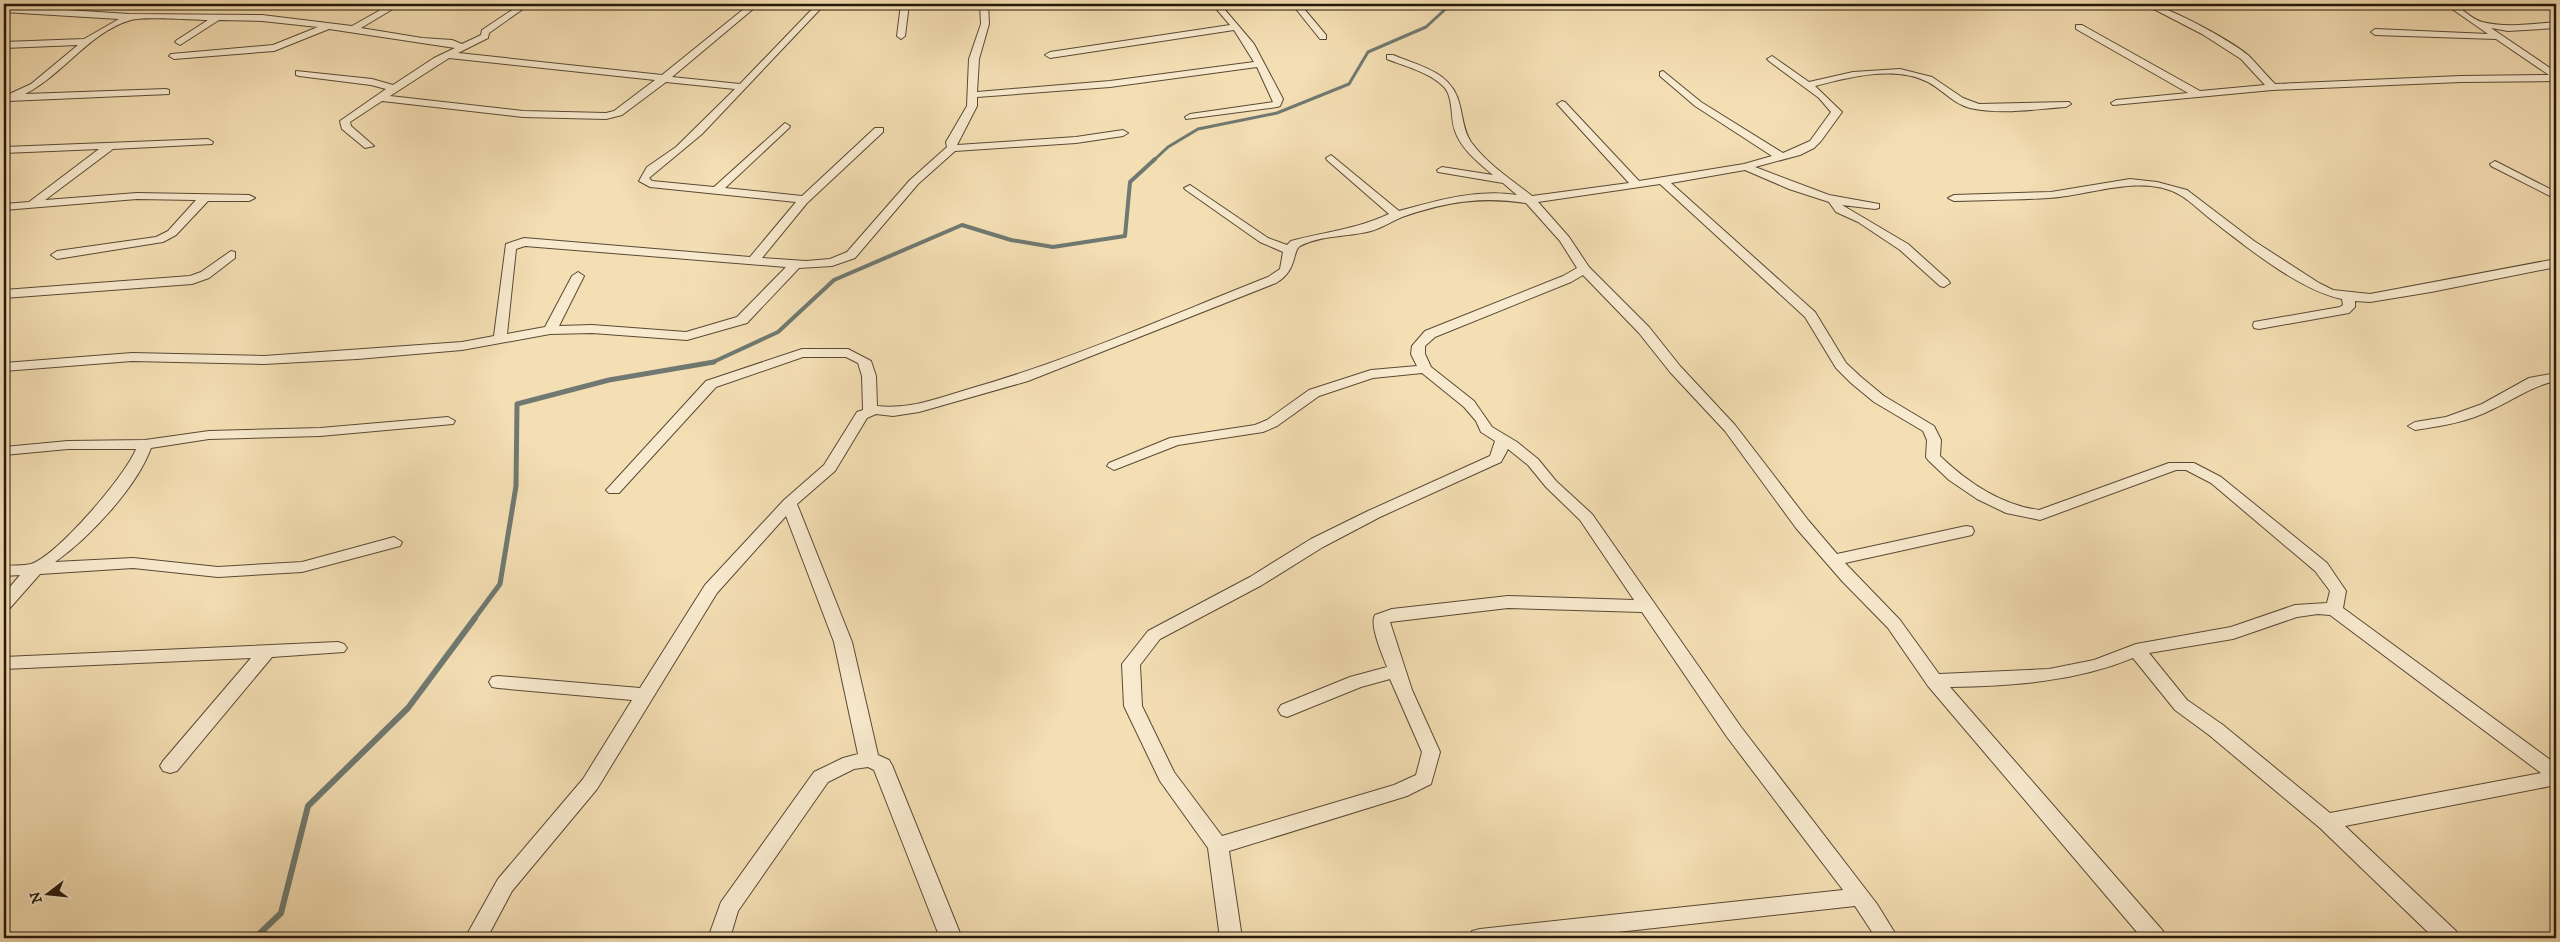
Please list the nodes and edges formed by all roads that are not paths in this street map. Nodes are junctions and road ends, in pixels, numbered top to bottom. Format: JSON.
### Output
{"nodes":[{"id":1,"x":397,"y":4,"type":"edge"},
{"id":2,"x":526,"y":4,"type":"edge"},
{"id":3,"x":755,"y":4,"type":"edge"},
{"id":4,"x":821,"y":4,"type":"edge"},
{"id":5,"x":905,"y":4,"type":"edge"},
{"id":6,"x":984,"y":4,"type":"edge"},
{"id":7,"x":1216,"y":4,"type":"edge"},
{"id":8,"x":1296,"y":4,"type":"edge"},
{"id":9,"x":2148,"y":4,"type":"edge"},
{"id":10,"x":2449,"y":4,"type":"edge"},
{"id":11,"x":4,"y":9,"type":"edge"},
{"id":12,"x":129,"y":17,"type":"junction"},
{"id":13,"x":217,"y":18,"type":"junction"},
{"id":14,"x":2474,"y":22,"type":"junction"},
{"id":15,"x":2556,"y":25,"type":"edge"},
{"id":16,"x":329,"y":27,"type":"junction"},
{"id":17,"x":1236,"y":27,"type":"junction"},
{"id":18,"x":2079,"y":27,"type":"dead end"},
{"id":19,"x":353,"y":29,"type":"junction"},
{"id":20,"x":2375,"y":32,"type":"dead end"},
{"id":21,"x":901,"y":36,"type":"dead end"},
{"id":22,"x":1323,"y":37,"type":"dead end"},
{"id":23,"x":2496,"y":37,"type":"junction"},
{"id":24,"x":86,"y":42,"type":"junction"},
{"id":25,"x":180,"y":42,"type":"dead end"},
{"id":26,"x":4,"y":45,"type":"edge"},
{"id":27,"x":461,"y":47,"type":"junction"},
{"id":28,"x":448,"y":55,"type":"junction"},
{"id":29,"x":1050,"y":55,"type":"dead end"},
{"id":30,"x":174,"y":56,"type":"dead end"},
{"id":31,"x":1390,"y":57,"type":"dead end"},
{"id":32,"x":1772,"y":59,"type":"dead end"},
{"id":33,"x":1259,"y":64,"type":"junction"},
{"id":34,"x":299,"y":73,"type":"dead end"},
{"id":35,"x":1663,"y":74,"type":"dead end"},
{"id":36,"x":2556,"y":77,"type":"edge"},
{"id":37,"x":664,"y":78,"type":"junction"},
{"id":38,"x":1809,"y":85,"type":"junction"},
{"id":39,"x":742,"y":87,"type":"junction"},
{"id":40,"x":2272,"y":87,"type":"junction"},
{"id":41,"x":396,"y":89,"type":"junction"},
{"id":42,"x":166,"y":92,"type":"dead end"},
{"id":43,"x":971,"y":95,"type":"junction"},
{"id":44,"x":2199,"y":95,"type":"junction"},
{"id":45,"x":6,"y":98,"type":"edge"},
{"id":46,"x":382,"y":98,"type":"junction"},
{"id":47,"x":2116,"y":102,"type":"dead end"},
{"id":48,"x":1562,"y":104,"type":"dead end"},
{"id":49,"x":2066,"y":104,"type":"dead end"},
{"id":50,"x":1190,"y":117,"type":"dead end"},
{"id":51,"x":784,"y":126,"type":"dead end"},
{"id":52,"x":879,"y":130,"type":"dead end"},
{"id":53,"x":1123,"y":133,"type":"dead end"},
{"id":54,"x":208,"y":142,"type":"dead end"},
{"id":55,"x":369,"y":146,"type":"dead end"},
{"id":56,"x":108,"y":148,"type":"junction"},
{"id":57,"x":952,"y":148,"type":"junction"},
{"id":58,"x":4,"y":150,"type":"edge"},
{"id":59,"x":1780,"y":156,"type":"junction"},
{"id":60,"x":1331,"y":158,"type":"dead end"},
{"id":61,"x":2495,"y":164,"type":"dead end"},
{"id":62,"x":1746,"y":167,"type":"junction"},
{"id":63,"x":1442,"y":170,"type":"dead end"},
{"id":64,"x":1504,"y":181,"type":"junction"},
{"id":65,"x":1664,"y":182,"type":"junction"},
{"id":66,"x":1636,"y":186,"type":"junction"},
{"id":67,"x":1190,"y":188,"type":"dead end"},
{"id":68,"x":717,"y":190,"type":"junction"},
{"id":69,"x":2556,"y":196,"type":"edge"},
{"id":70,"x":205,"y":197,"type":"junction"},
{"id":71,"x":249,"y":198,"type":"dead end"},
{"id":72,"x":1954,"y":198,"type":"dead end"},
{"id":73,"x":1833,"y":199,"type":"junction"},
{"id":74,"x":1530,"y":200,"type":"junction"},
{"id":75,"x":802,"y":201,"type":"junction"},
{"id":76,"x":33,"y":205,"type":"junction"},
{"id":77,"x":1876,"y":206,"type":"dead end"},
{"id":78,"x":4,"y":207,"type":"edge"},
{"id":79,"x":1397,"y":215,"type":"junction"},
{"id":80,"x":1289,"y":250,"type":"junction"},
{"id":81,"x":57,"y":255,"type":"dead end"},
{"id":82,"x":231,"y":256,"type":"dead end"},
{"id":83,"x":754,"y":260,"type":"junction"},
{"id":84,"x":2556,"y":263,"type":"edge"},
{"id":85,"x":796,"y":264,"type":"junction"},
{"id":86,"x":1584,"y":269,"type":"junction"},
{"id":87,"x":578,"y":276,"type":"dead end"},
{"id":88,"x":1944,"y":283,"type":"dead end"},
{"id":89,"x":4,"y":294,"type":"edge"},
{"id":90,"x":2348,"y":297,"type":"junction"},
{"id":91,"x":2259,"y":325,"type":"dead end"},
{"id":92,"x":550,"y":330,"type":"junction"},
{"id":93,"x":500,"y":340,"type":"junction"},
{"id":94,"x":4,"y":368,"type":"edge"},
{"id":95,"x":1425,"y":369,"type":"junction"},
{"id":96,"x":2556,"y":377,"type":"edge"},
{"id":97,"x":870,"y":412,"type":"junction"},
{"id":98,"x":448,"y":420,"type":"dead end"},
{"id":99,"x":2415,"y":426,"type":"dead end"},
{"id":100,"x":1502,"y":439,"type":"junction"},
{"id":101,"x":145,"y":444,"type":"junction"},
{"id":102,"x":4,"y":451,"type":"edge"},
{"id":103,"x":1114,"y":466,"type":"dead end"},
{"id":104,"x":614,"y":490,"type":"dead end"},
{"id":105,"x":790,"y":503,"type":"junction"},
{"id":106,"x":1966,"y":531,"type":"dead end"},
{"id":107,"x":394,"y":542,"type":"dead end"},
{"id":108,"x":1833,"y":560,"type":"junction"},
{"id":109,"x":35,"y":570,"type":"junction"},
{"id":110,"x":4,"y":571,"type":"edge"},
{"id":111,"x":4,"y":604,"type":"edge"},
{"id":112,"x":1647,"y":606,"type":"junction"},
{"id":113,"x":2334,"y":610,"type":"junction"},
{"id":114,"x":338,"y":648,"type":"dead end"},
{"id":115,"x":2136,"y":650,"type":"junction"},
{"id":116,"x":267,"y":652,"type":"junction"},
{"id":117,"x":4,"y":663,"type":"edge"},
{"id":118,"x":1396,"y":671,"type":"junction"},
{"id":119,"x":1934,"y":681,"type":"junction"},
{"id":120,"x":498,"y":682,"type":"dead end"},
{"id":121,"x":645,"y":695,"type":"junction"},
{"id":122,"x":1287,"y":710,"type":"dead end"},
{"id":123,"x":870,"y":759,"type":"junction"},
{"id":124,"x":170,"y":766,"type":"dead end"},
{"id":125,"x":2556,"y":774,"type":"edge"},
{"id":126,"x":2556,"y":778,"type":"edge"},
{"id":127,"x":2326,"y":822,"type":"junction"},
{"id":128,"x":1218,"y":846,"type":"junction"},
{"id":129,"x":1860,"y":897,"type":"junction"},
{"id":130,"x":476,"y":938,"type":"edge"},
{"id":131,"x":719,"y":938,"type":"edge"},
{"id":132,"x":951,"y":938,"type":"edge"},
{"id":133,"x":1231,"y":938,"type":"edge"},
{"id":134,"x":1480,"y":938,"type":"edge"},
{"id":135,"x":1886,"y":938,"type":"edge"},
{"id":136,"x":2155,"y":938,"type":"edge"},
{"id":137,"x":2448,"y":938,"type":"edge"}],
"edges":[{"from":1,"to":19,"type":"street"},
{"from":2,"to":27,"type":"street"},
{"from":3,"to":37,"type":"street"},
{"from":4,"to":39,"type":"street"},
{"from":5,"to":21,"type":"street"},
{"from":6,"to":43,"type":"street"},
{"from":7,"to":17,"type":"street"},
{"from":8,"to":22,"type":"street"},
{"from":9,"to":40,"type":"street"},
{"from":10,"to":14,"type":"street"},
{"from":11,"to":12,"type":"street"},
{"from":12,"to":13,"type":"street"},
{"from":12,"to":24,"type":"street"},
{"from":13,"to":16,"type":"street"},
{"from":13,"to":25,"type":"street"},
{"from":14,"to":15,"type":"street"},
{"from":14,"to":23,"type":"street"},
{"from":16,"to":19,"type":"street"},
{"from":16,"to":30,"type":"street"},
{"from":17,"to":29,"type":"street"},
{"from":17,"to":33,"type":"street"},
{"from":18,"to":44,"type":"street"},
{"from":19,"to":27,"type":"street"},
{"from":20,"to":23,"type":"street"},
{"from":23,"to":36,"type":"street"},
{"from":24,"to":26,"type":"street"},
{"from":24,"to":45,"type":"street"},
{"from":27,"to":28,"type":"street"},
{"from":28,"to":37,"type":"street"},
{"from":28,"to":41,"type":"street"},
{"from":31,"to":64,"type":"street"},
{"from":32,"to":38,"type":"street"},
{"from":33,"to":43,"type":"street"},
{"from":33,"to":50,"type":"street"},
{"from":34,"to":41,"type":"street"},
{"from":35,"to":59,"type":"street"},
{"from":36,"to":40,"type":"street"},
{"from":37,"to":39,"type":"street"},
{"from":37,"to":46,"type":"street"},
{"from":38,"to":49,"type":"street"},
{"from":38,"to":59,"type":"street"},
{"from":39,"to":68,"type":"street"},
{"from":40,"to":44,"type":"street"},
{"from":41,"to":46,"type":"street"},
{"from":42,"to":45,"type":"street"},
{"from":43,"to":57,"type":"street"},
{"from":44,"to":47,"type":"street"},
{"from":46,"to":55,"type":"street"},
{"from":48,"to":66,"type":"street"},
{"from":51,"to":68,"type":"street"},
{"from":52,"to":75,"type":"street"},
{"from":53,"to":57,"type":"street"},
{"from":54,"to":56,"type":"street"},
{"from":56,"to":58,"type":"street"},
{"from":56,"to":76,"type":"street"},
{"from":57,"to":85,"type":"street"},
{"from":59,"to":62,"type":"street"},
{"from":60,"to":79,"type":"street"},
{"from":61,"to":69,"type":"street"},
{"from":62,"to":65,"type":"street"},
{"from":62,"to":73,"type":"street"},
{"from":63,"to":64,"type":"street"},
{"from":64,"to":74,"type":"street"},
{"from":65,"to":66,"type":"street"},
{"from":65,"to":113,"type":"street"},
{"from":66,"to":74,"type":"street"},
{"from":67,"to":80,"type":"street"},
{"from":68,"to":75,"type":"street"},
{"from":70,"to":71,"type":"street"},
{"from":70,"to":76,"type":"street"},
{"from":70,"to":81,"type":"street"},
{"from":72,"to":90,"type":"street"},
{"from":73,"to":77,"type":"street"},
{"from":73,"to":88,"type":"street"},
{"from":74,"to":79,"type":"street"},
{"from":74,"to":86,"type":"street"},
{"from":75,"to":83,"type":"street"},
{"from":76,"to":78,"type":"street"},
{"from":79,"to":80,"type":"street"},
{"from":80,"to":97,"type":"street"},
{"from":82,"to":89,"type":"street"},
{"from":83,"to":85,"type":"street"},
{"from":83,"to":93,"type":"street"},
{"from":84,"to":90,"type":"street"},
{"from":85,"to":92,"type":"street"},
{"from":86,"to":95,"type":"street"},
{"from":86,"to":108,"type":"street"},
{"from":87,"to":92,"type":"street"},
{"from":90,"to":91,"type":"street"},
{"from":92,"to":93,"type":"street"},
{"from":93,"to":94,"type":"street"},
{"from":95,"to":100,"type":"street"},
{"from":95,"to":103,"type":"street"},
{"from":96,"to":99,"type":"street"},
{"from":97,"to":104,"type":"street"},
{"from":97,"to":105,"type":"street"},
{"from":98,"to":101,"type":"street"},
{"from":100,"to":112,"type":"street"},
{"from":100,"to":128,"type":"street"},
{"from":101,"to":102,"type":"street"},
{"from":101,"to":109,"type":"street"},
{"from":105,"to":121,"type":"street"},
{"from":105,"to":123,"type":"street"},
{"from":106,"to":108,"type":"street"},
{"from":107,"to":109,"type":"street"},
{"from":108,"to":119,"type":"street"},
{"from":109,"to":110,"type":"street"},
{"from":109,"to":111,"type":"street"},
{"from":112,"to":118,"type":"street"},
{"from":112,"to":129,"type":"street"},
{"from":113,"to":115,"type":"street"},
{"from":113,"to":125,"type":"street"},
{"from":114,"to":116,"type":"street"},
{"from":115,"to":119,"type":"street"},
{"from":115,"to":127,"type":"street"},
{"from":116,"to":117,"type":"street"},
{"from":116,"to":124,"type":"street"},
{"from":118,"to":122,"type":"street"},
{"from":118,"to":128,"type":"street"},
{"from":119,"to":136,"type":"street"},
{"from":120,"to":121,"type":"street"},
{"from":121,"to":130,"type":"street"},
{"from":123,"to":131,"type":"street"},
{"from":123,"to":132,"type":"street"},
{"from":126,"to":127,"type":"street"},
{"from":127,"to":137,"type":"street"},
{"from":128,"to":133,"type":"street"},
{"from":129,"to":134,"type":"street"},
{"from":129,"to":135,"type":"street"}]}
